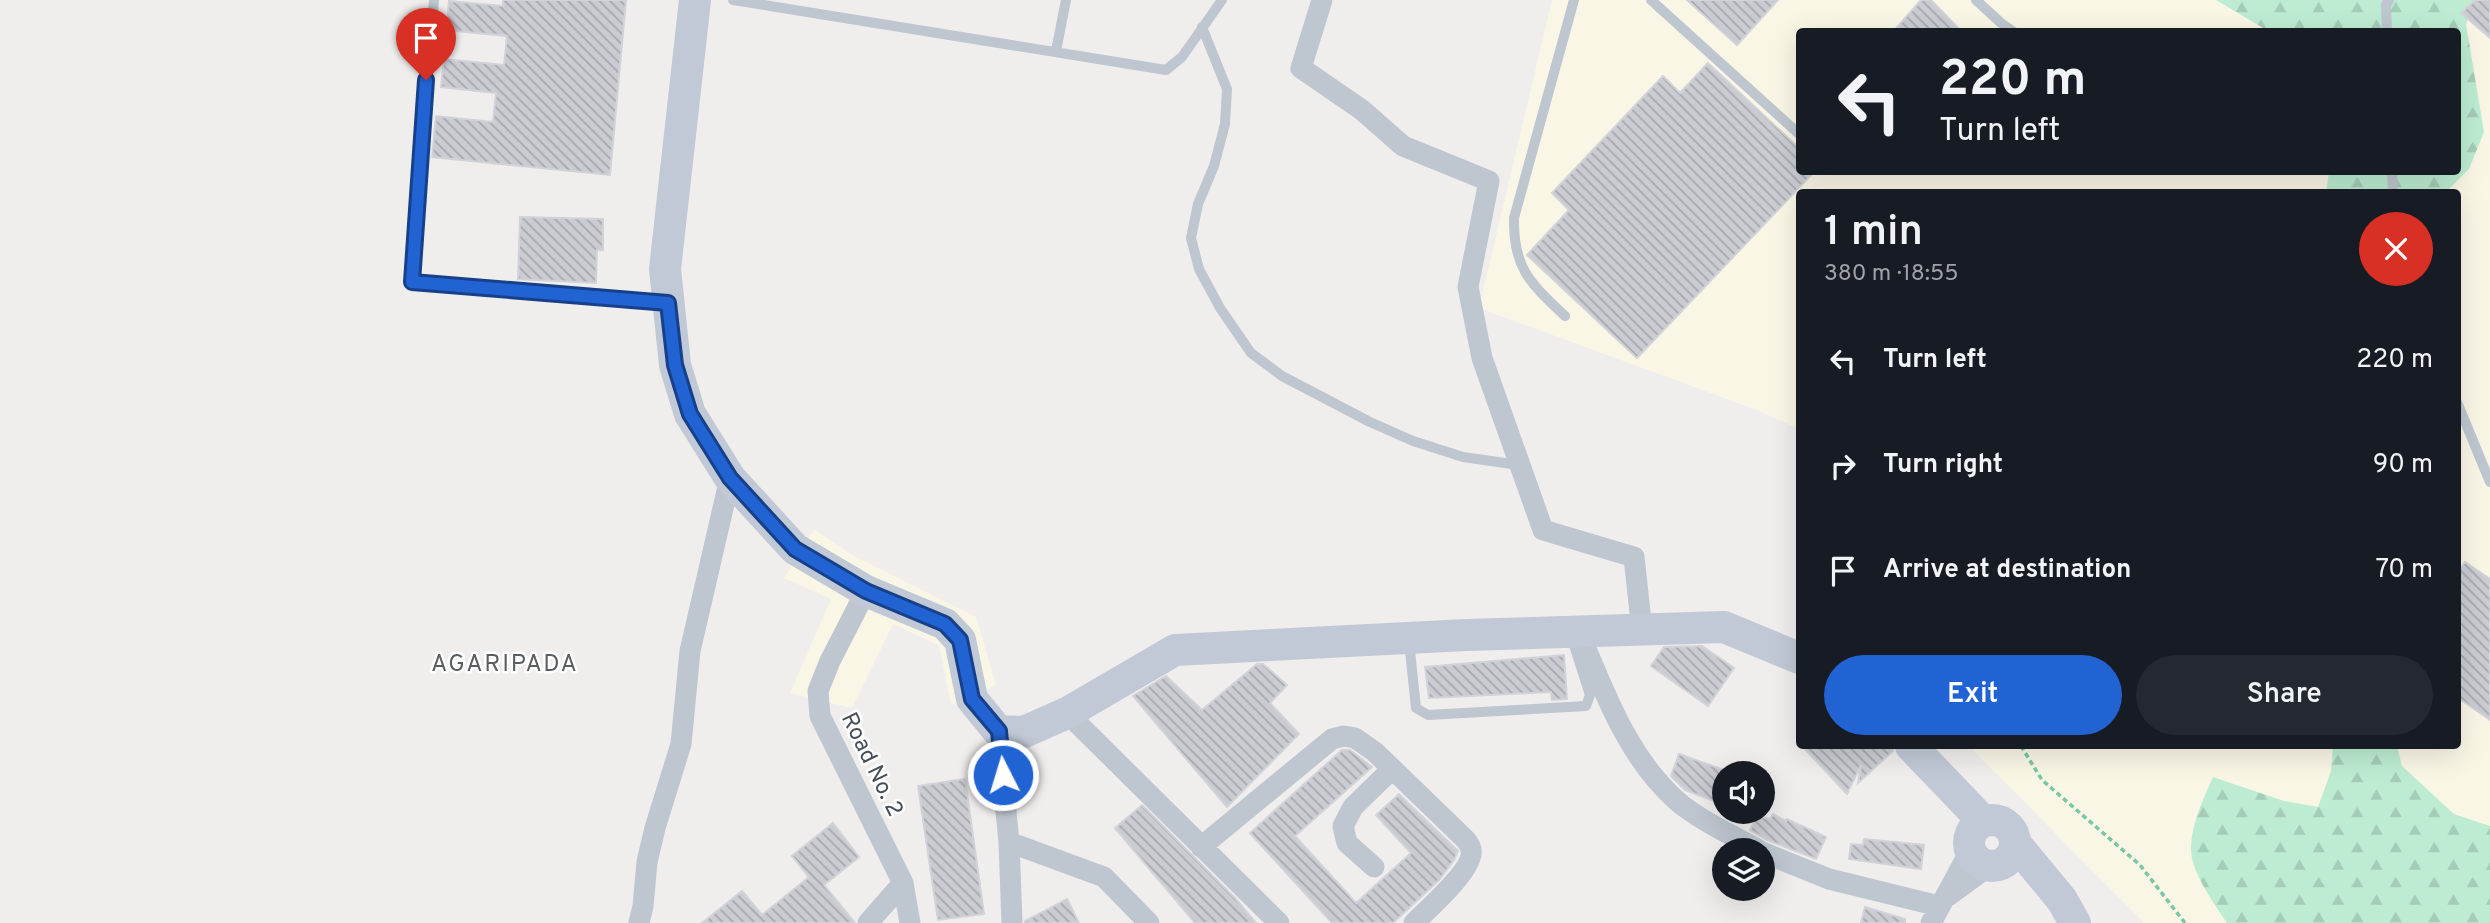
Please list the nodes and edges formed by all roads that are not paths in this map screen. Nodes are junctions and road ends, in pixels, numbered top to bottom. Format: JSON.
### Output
{"nodes":[{"id":1,"x":434,"y":0,"type":"edge"},
{"id":2,"x":695,"y":0,"type":"edge"},
{"id":3,"x":733,"y":0,"type":"edge"},
{"id":4,"x":1066,"y":0,"type":"edge"},
{"id":5,"x":1223,"y":0,"type":"edge"},
{"id":6,"x":1322,"y":0,"type":"edge"},
{"id":7,"x":1574,"y":0,"type":"edge"},
{"id":8,"x":1651,"y":0,"type":"edge"},
{"id":9,"x":1976,"y":0,"type":"edge"},
{"id":10,"x":2389,"y":0,"type":"edge"},
{"id":11,"x":1202,"y":27,"type":"junction"},
{"id":12,"x":2008,"y":28,"type":"edge"},
{"id":13,"x":2387,"y":28,"type":"edge"},
{"id":14,"x":1056,"y":51,"type":"junction"},
{"id":15,"x":1796,"y":131,"type":"edge"},
{"id":16,"x":668,"y":303,"type":"junction"},
{"id":17,"x":1564,"y":316,"type":"dead end"},
{"id":18,"x":2461,"y":412,"type":"edge"},
{"id":19,"x":1519,"y":466,"type":"junction"},
{"id":20,"x":730,"y":478,"type":"junction"},
{"id":21,"x":2490,"y":482,"type":"edge"},
{"id":22,"x":866,"y":591,"type":"junction"},
{"id":23,"x":1642,"y":631,"type":"junction"},
{"id":24,"x":1574,"y":632,"type":"junction"},
{"id":25,"x":1409,"y":638,"type":"junction"},
{"id":26,"x":1796,"y":657,"type":"edge"},
{"id":27,"x":1067,"y":713,"type":"junction"},
{"id":28,"x":999,"y":731,"type":"junction"},
{"id":29,"x":1915,"y":749,"type":"edge"},
{"id":30,"x":1392,"y":769,"type":"junction"},
{"id":31,"x":1739,"y":838,"type":"edge"},
{"id":32,"x":1009,"y":842,"type":"junction"},
{"id":33,"x":1201,"y":846,"type":"junction"},
{"id":34,"x":1994,"y":856,"type":"junction"},
{"id":35,"x":1775,"y":857,"type":"edge"},
{"id":36,"x":1374,"y":867,"type":"dead end"},
{"id":37,"x":903,"y":883,"type":"junction"},
{"id":38,"x":1938,"y":909,"type":"edge"},
{"id":39,"x":639,"y":923,"type":"edge"},
{"id":40,"x":868,"y":923,"type":"edge"},
{"id":41,"x":910,"y":923,"type":"edge"},
{"id":42,"x":1012,"y":923,"type":"edge"},
{"id":43,"x":1149,"y":923,"type":"edge"},
{"id":44,"x":1279,"y":923,"type":"edge"},
{"id":45,"x":1414,"y":923,"type":"edge"},
{"id":46,"x":2055,"y":923,"type":"edge"},
{"id":47,"x":2075,"y":923,"type":"edge"}],
"edges":[{"from":1,"to":16,"type":"lane"},
{"from":2,"to":16,"type":"street"},
{"from":3,"to":14,"type":"lane"},
{"from":4,"to":14,"type":"lane"},
{"from":5,"to":11,"type":"lane"},
{"from":6,"to":19,"type":"street"},
{"from":7,"to":17,"type":"lane"},
{"from":8,"to":15,"type":"lane"},
{"from":9,"to":12,"type":"lane"},
{"from":10,"to":13,"type":"lane"},
{"from":11,"to":14,"type":"lane"},
{"from":11,"to":19,"type":"lane"},
{"from":16,"to":20,"type":"street"},
{"from":18,"to":21,"type":"lane"},
{"from":19,"to":23,"type":"street"},
{"from":20,"to":22,"type":"street"},
{"from":20,"to":39,"type":"street"},
{"from":22,"to":28,"type":"street"},
{"from":22,"to":37,"type":"street","name":"Road No. 2"},
{"from":23,"to":24,"type":"street"},
{"from":23,"to":26,"type":"street"},
{"from":24,"to":25,"type":"street"},
{"from":24,"to":25,"type":"lane"},
{"from":24,"to":31,"type":"street"},
{"from":25,"to":27,"type":"street"},
{"from":27,"to":28,"type":"street"},
{"from":27,"to":33,"type":"street"},
{"from":28,"to":32,"type":"street"},
{"from":29,"to":34,"type":"street"},
{"from":30,"to":33,"type":"street"},
{"from":30,"to":36,"type":"street"},
{"from":30,"to":45,"type":"street"},
{"from":32,"to":42,"type":"street"},
{"from":32,"to":43,"type":"street"},
{"from":33,"to":44,"type":"street"},
{"from":34,"to":38,"type":"street"},
{"from":34,"to":46,"type":"street"},
{"from":34,"to":47,"type":"street"},
{"from":35,"to":38,"type":"street"},
{"from":37,"to":40,"type":"street"},
{"from":37,"to":41,"type":"street","name":"Road No. 2"}]}
